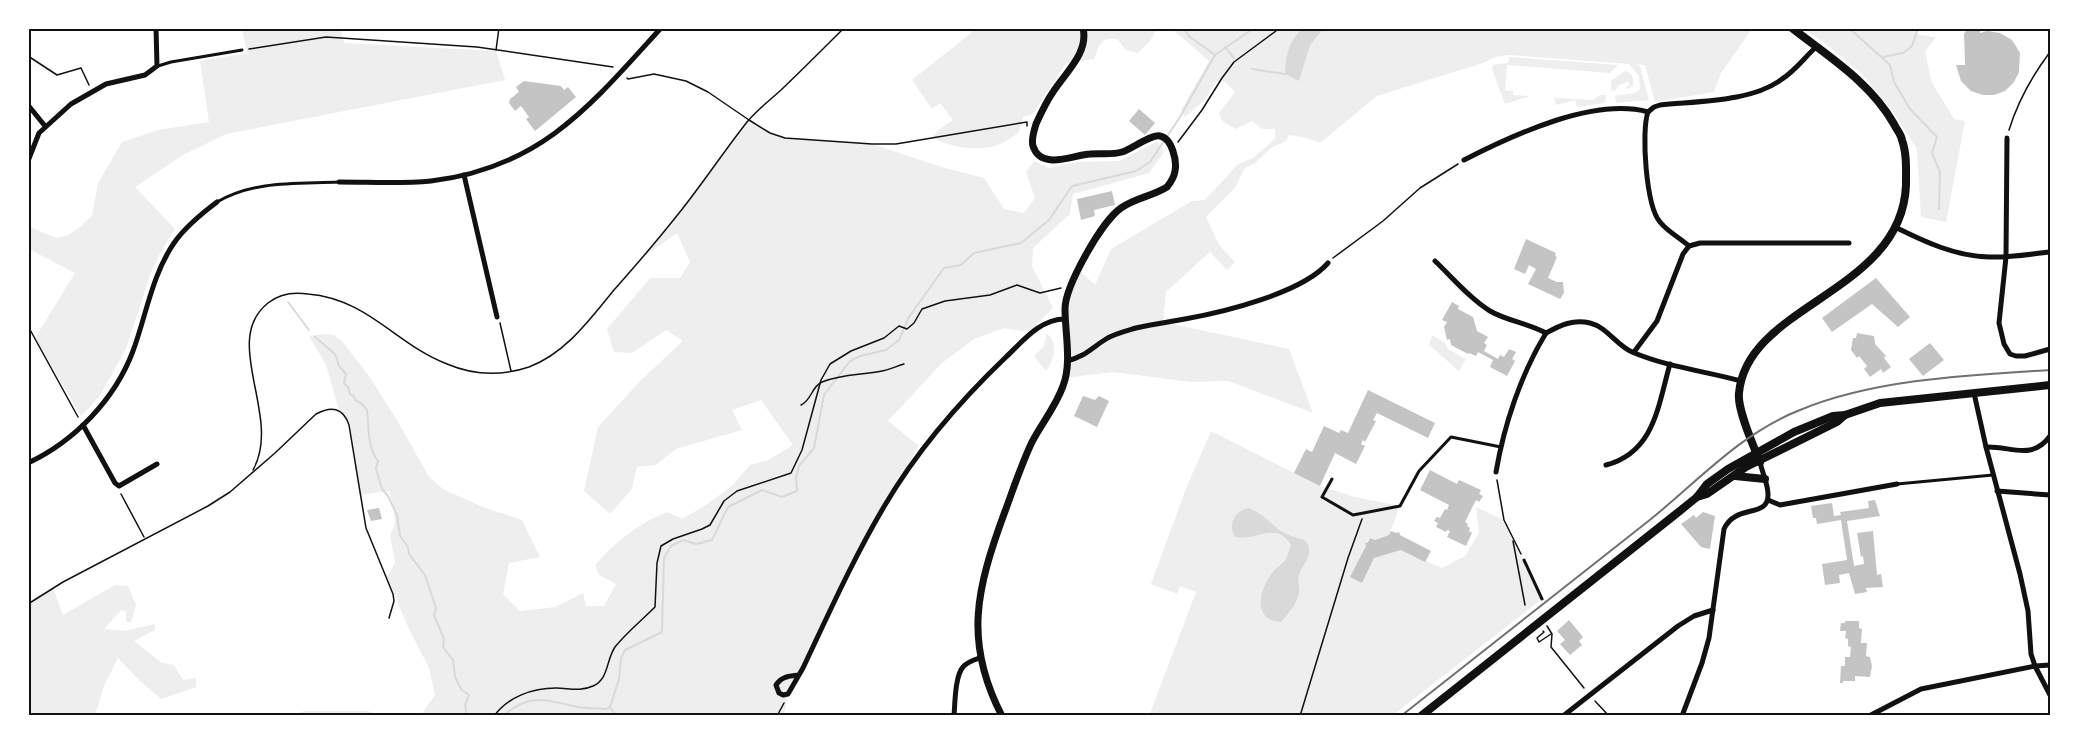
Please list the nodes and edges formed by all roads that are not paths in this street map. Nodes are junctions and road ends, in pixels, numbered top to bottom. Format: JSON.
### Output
{"nodes":[{"id":1,"x":156,"y":28,"type":"edge"},
{"id":2,"x":661,"y":28,"type":"edge"},
{"id":3,"x":1083,"y":28,"type":"edge"},
{"id":4,"x":1792,"y":28,"type":"edge"},
{"id":5,"x":1816,"y":46,"type":"junction"},
{"id":6,"x":242,"y":50,"type":"road end"},
{"id":7,"x":157,"y":66,"type":"junction"},
{"id":8,"x":28,"y":105,"type":"edge"},
{"id":9,"x":1648,"y":112,"type":"junction"},
{"id":10,"x":45,"y":126,"type":"junction"},
{"id":11,"x":2007,"y":138,"type":"road end"},
{"id":12,"x":31,"y":141,"type":"edge"},
{"id":13,"x":1464,"y":160,"type":"road end"},
{"id":14,"x":28,"y":161,"type":"edge"},
{"id":15,"x":464,"y":175,"type":"junction"},
{"id":16,"x":339,"y":183,"type":"joint"},
{"id":17,"x":217,"y":202,"type":"joint"},
{"id":18,"x":1895,"y":227,"type":"junction"},
{"id":19,"x":1849,"y":243,"type":"dead end"},
{"id":20,"x":1689,"y":246,"type":"junction"},
{"id":21,"x":2050,"y":252,"type":"edge"},
{"id":22,"x":2006,"y":257,"type":"junction"},
{"id":23,"x":1435,"y":261,"type":"dead end"},
{"id":24,"x":1328,"y":263,"type":"road end"},
{"id":25,"x":497,"y":317,"type":"road end"},
{"id":26,"x":1065,"y":319,"type":"junction"},
{"id":27,"x":1546,"y":333,"type":"junction"},
{"id":28,"x":2050,"y":349,"type":"edge"},
{"id":29,"x":1634,"y":352,"type":"junction"},
{"id":30,"x":1067,"y":361,"type":"junction"},
{"id":31,"x":1670,"y":364,"type":"junction"},
{"id":32,"x":1741,"y":381,"type":"junction"},
{"id":33,"x":2050,"y":385,"type":"edge"},
{"id":34,"x":1974,"y":393,"type":"junction"},
{"id":35,"x":1845,"y":415,"type":"junction"},
{"id":36,"x":83,"y":425,"type":"junction"},
{"id":37,"x":2050,"y":436,"type":"edge"},
{"id":38,"x":1501,"y":447,"type":"junction"},
{"id":39,"x":1986,"y":447,"type":"junction"},
{"id":40,"x":1756,"y":453,"type":"junction"},
{"id":41,"x":1760,"y":462,"type":"junction"},
{"id":42,"x":28,"y":463,"type":"edge"},
{"id":43,"x":156,"y":465,"type":"dead end"},
{"id":44,"x":1606,"y":465,"type":"dead end"},
{"id":45,"x":1496,"y":472,"type":"road end"},
{"id":46,"x":1993,"y":475,"type":"junction"},
{"id":47,"x":1733,"y":476,"type":"junction"},
{"id":48,"x":1332,"y":479,"type":"dead end"},
{"id":49,"x":1764,"y":479,"type":"junction"},
{"id":50,"x":1897,"y":483,"type":"joint"},
{"id":51,"x":1997,"y":490,"type":"junction"},
{"id":52,"x":2050,"y":495,"type":"edge"},
{"id":53,"x":1697,"y":497,"type":"junction"},
{"id":54,"x":1768,"y":500,"type":"junction"},
{"id":55,"x":1524,"y":560,"type":"road end"},
{"id":56,"x":1542,"y":599,"type":"dead end"},
{"id":57,"x":1713,"y":610,"type":"junction"},
{"id":58,"x":980,"y":658,"type":"junction"},
{"id":59,"x":2050,"y":665,"type":"edge"},
{"id":60,"x":2035,"y":666,"type":"junction"},
{"id":61,"x":799,"y":675,"type":"junction"},
{"id":62,"x":2050,"y":695,"type":"edge"},
{"id":63,"x":954,"y":716,"type":"edge"},
{"id":64,"x":1002,"y":716,"type":"edge"},
{"id":65,"x":1421,"y":716,"type":"edge"},
{"id":66,"x":1563,"y":716,"type":"edge"},
{"id":67,"x":1682,"y":716,"type":"edge"},
{"id":68,"x":1869,"y":716,"type":"edge"}],
"edges":[{"from":1,"to":7,"type":"street"},
{"from":2,"to":15,"type":"street"},
{"from":3,"to":26,"type":"street"},
{"from":4,"to":5,"type":"main road"},
{"from":5,"to":9,"type":"street"},
{"from":5,"to":18,"type":"main road"},
{"from":6,"to":7,"type":"lane"},
{"from":7,"to":10,"type":"street"},
{"from":8,"to":10,"type":"street"},
{"from":9,"to":13,"type":"street"},
{"from":9,"to":20,"type":"street"},
{"from":10,"to":12,"type":"street"},
{"from":11,"to":22,"type":"street"},
{"from":12,"to":14,"type":"street"},
{"from":15,"to":16,"type":"street"},
{"from":15,"to":25,"type":"street"},
{"from":16,"to":17,"type":"lane"},
{"from":17,"to":36,"type":"street"},
{"from":18,"to":22,"type":"street"},
{"from":18,"to":32,"type":"main road"},
{"from":19,"to":20,"type":"street"},
{"from":20,"to":29,"type":"street"},
{"from":21,"to":22,"type":"street"},
{"from":22,"to":28,"type":"street"},
{"from":23,"to":27,"type":"street"},
{"from":24,"to":30,"type":"street"},
{"from":26,"to":30,"type":"street"},
{"from":26,"to":61,"type":"street"},
{"from":27,"to":29,"type":"street"},
{"from":27,"to":38,"type":"street"},
{"from":29,"to":31,"type":"street"},
{"from":30,"to":58,"type":"street"},
{"from":31,"to":32,"type":"street"},
{"from":31,"to":44,"type":"street"},
{"from":32,"to":40,"type":"main road"},
{"from":33,"to":34,"type":"main road"},
{"from":34,"to":35,"type":"main road"},
{"from":34,"to":39,"type":"street"},
{"from":35,"to":40,"type":"main road"},
{"from":35,"to":41,"type":"main road"},
{"from":36,"to":42,"type":"street"},
{"from":36,"to":43,"type":"street"},
{"from":37,"to":39,"type":"street"},
{"from":38,"to":45,"type":"street"},
{"from":38,"to":48,"type":"lane"},
{"from":39,"to":46,"type":"street"},
{"from":40,"to":41,"type":"main road"},
{"from":40,"to":53,"type":"main road"},
{"from":41,"to":47,"type":"main road"},
{"from":41,"to":49,"type":"street"},
{"from":46,"to":50,"type":"lane"},
{"from":46,"to":51,"type":"street"},
{"from":47,"to":49,"type":"main road"},
{"from":47,"to":53,"type":"main road"},
{"from":49,"to":54,"type":"street"},
{"from":50,"to":54,"type":"street"},
{"from":51,"to":52,"type":"street"},
{"from":51,"to":60,"type":"street"},
{"from":53,"to":65,"type":"main road"},
{"from":54,"to":57,"type":"street"},
{"from":55,"to":56,"type":"lane"},
{"from":57,"to":66,"type":"street"},
{"from":57,"to":67,"type":"street"},
{"from":58,"to":63,"type":"street"},
{"from":58,"to":64,"type":"street"},
{"from":59,"to":60,"type":"street"},
{"from":60,"to":62,"type":"street"},
{"from":60,"to":68,"type":"street"},
{"from":61,"to":61,"type":"street"}]}
